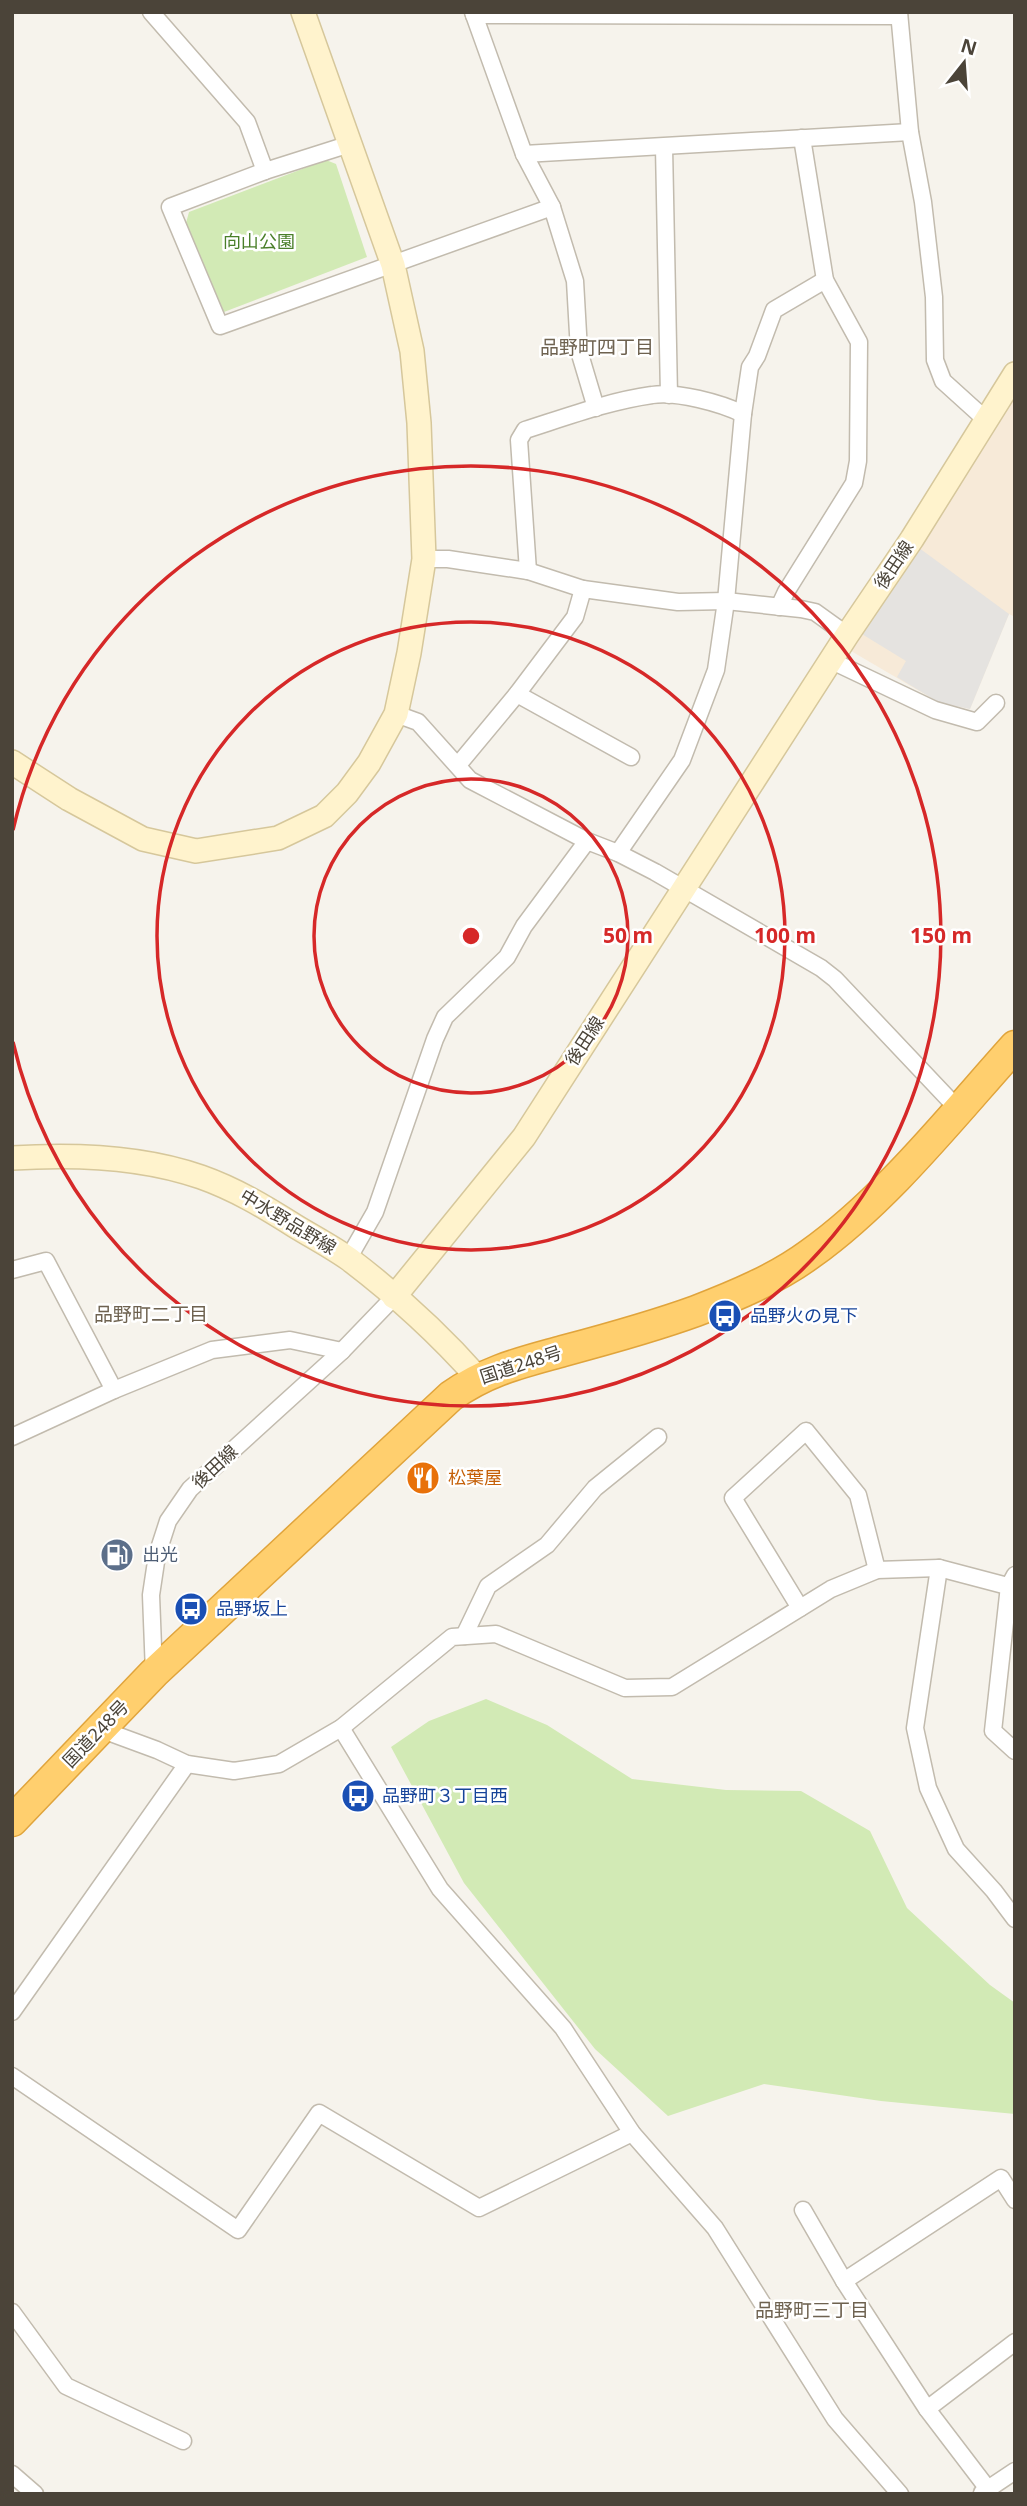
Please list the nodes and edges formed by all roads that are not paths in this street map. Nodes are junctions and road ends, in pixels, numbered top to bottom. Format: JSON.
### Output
{"nodes":[{"id":1,"x":151,"y":12,"type":"edge"},
{"id":2,"x":303,"y":12,"type":"edge"},
{"id":3,"x":473,"y":14,"type":"edge"},
{"id":4,"x":899,"y":14,"type":"edge"},
{"id":5,"x":910,"y":132,"type":"junction"},
{"id":6,"x":802,"y":138,"type":"junction"},
{"id":7,"x":350,"y":144,"type":"junction"},
{"id":8,"x":664,"y":146,"type":"junction"},
{"id":9,"x":524,"y":154,"type":"junction"},
{"id":10,"x":265,"y":171,"type":"junction"},
{"id":11,"x":552,"y":207,"type":"junction"},
{"id":12,"x":393,"y":265,"type":"junction"},
{"id":13,"x":825,"y":280,"type":"junction"},
{"id":14,"x":1015,"y":374,"type":"edge"},
{"id":15,"x":669,"y":395,"type":"junction"},
{"id":16,"x":596,"y":408,"type":"junction"},
{"id":17,"x":743,"y":414,"type":"junction"},
{"id":18,"x":985,"y":419,"type":"junction"},
{"id":19,"x":424,"y":559,"type":"junction"},
{"id":20,"x":528,"y":571,"type":"junction"},
{"id":21,"x":583,"y":589,"type":"junction"},
{"id":22,"x":726,"y":601,"type":"junction"},
{"id":23,"x":779,"y":607,"type":"junction"},
{"id":24,"x":847,"y":635,"type":"junction"},
{"id":25,"x":832,"y":661,"type":"junction"},
{"id":26,"x":517,"y":694,"type":"junction"},
{"id":27,"x":996,"y":703,"type":"dead end"},
{"id":28,"x":396,"y":714,"type":"junction"},
{"id":29,"x":631,"y":757,"type":"dead end"},
{"id":30,"x":12,"y":762,"type":"edge"},
{"id":31,"x":458,"y":765,"type":"junction"},
{"id":32,"x":587,"y":841,"type":"junction"},
{"id":33,"x":618,"y":853,"type":"junction"},
{"id":34,"x":684,"y":888,"type":"junction"},
{"id":35,"x":1015,"y":1046,"type":"edge"},
{"id":36,"x":958,"y":1109,"type":"junction"},
{"id":37,"x":12,"y":1158,"type":"edge"},
{"id":38,"x":348,"y":1259,"type":"junction"},
{"id":39,"x":12,"y":1270,"type":"edge"},
{"id":40,"x":394,"y":1297,"type":"junction"},
{"id":41,"x":342,"y":1351,"type":"junction"},
{"id":42,"x":478,"y":1378,"type":"junction"},
{"id":43,"x":114,"y":1390,"type":"junction"},
{"id":44,"x":12,"y":1437,"type":"edge"},
{"id":45,"x":658,"y":1437,"type":"dead end"},
{"id":46,"x":939,"y":1568,"type":"junction"},
{"id":47,"x":877,"y":1570,"type":"junction"},
{"id":48,"x":1013,"y":1583,"type":"edge"},
{"id":49,"x":800,"y":1608,"type":"junction"},
{"id":50,"x":464,"y":1636,"type":"junction"},
{"id":51,"x":154,"y":1673,"type":"junction"},
{"id":52,"x":341,"y":1728,"type":"junction"},
{"id":53,"x":100,"y":1729,"type":"junction"},
{"id":54,"x":1015,"y":1751,"type":"edge"},
{"id":55,"x":187,"y":1764,"type":"junction"},
{"id":56,"x":12,"y":1821,"type":"edge"},
{"id":57,"x":1015,"y":1919,"type":"edge"},
{"id":58,"x":12,"y":2012,"type":"edge"},
{"id":59,"x":12,"y":2076,"type":"edge"},
{"id":60,"x":632,"y":2133,"type":"junction"},
{"id":61,"x":1015,"y":2200,"type":"edge"},
{"id":62,"x":803,"y":2210,"type":"dead end"},
{"id":63,"x":844,"y":2281,"type":"junction"},
{"id":64,"x":12,"y":2312,"type":"edge"},
{"id":65,"x":1015,"y":2342,"type":"edge"},
{"id":66,"x":926,"y":2409,"type":"junction"},
{"id":67,"x":183,"y":2441,"type":"dead end"},
{"id":68,"x":1015,"y":2472,"type":"edge"},
{"id":69,"x":12,"y":2474,"type":"edge"},
{"id":70,"x":984,"y":2491,"type":"edge"},
{"id":71,"x":35,"y":2494,"type":"edge"},
{"id":72,"x":900,"y":2494,"type":"edge"}],
"edges":[{"from":1,"to":10,"type":"street"},
{"from":2,"to":7,"type":"street"},
{"from":3,"to":4,"type":"street"},
{"from":3,"to":9,"type":"street"},
{"from":4,"to":5,"type":"street"},
{"from":5,"to":6,"type":"street"},
{"from":5,"to":18,"type":"street"},
{"from":6,"to":8,"type":"street"},
{"from":6,"to":13,"type":"street"},
{"from":7,"to":10,"type":"street"},
{"from":7,"to":12,"type":"street"},
{"from":8,"to":9,"type":"street"},
{"from":8,"to":15,"type":"street"},
{"from":9,"to":11,"type":"street"},
{"from":10,"to":12,"type":"street"},
{"from":11,"to":12,"type":"street"},
{"from":11,"to":16,"type":"street"},
{"from":12,"to":19,"type":"street"},
{"from":13,"to":17,"type":"street"},
{"from":13,"to":23,"type":"street"},
{"from":14,"to":18,"type":"street","name":"後田線"},
{"from":15,"to":16,"type":"street"},
{"from":15,"to":17,"type":"street"},
{"from":16,"to":20,"type":"street"},
{"from":17,"to":22,"type":"street"},
{"from":18,"to":24,"type":"street","name":"後田線"},
{"from":19,"to":20,"type":"street"},
{"from":19,"to":28,"type":"street"},
{"from":20,"to":21,"type":"street"},
{"from":21,"to":22,"type":"street"},
{"from":21,"to":26,"type":"street"},
{"from":22,"to":23,"type":"street"},
{"from":22,"to":33,"type":"street"},
{"from":23,"to":24,"type":"street"},
{"from":24,"to":25,"type":"street","name":"後田線"},
{"from":25,"to":27,"type":"street"},
{"from":25,"to":34,"type":"street","name":"後田線"},
{"from":26,"to":29,"type":"street"},
{"from":26,"to":31,"type":"street"},
{"from":28,"to":30,"type":"street"},
{"from":28,"to":31,"type":"street"},
{"from":31,"to":32,"type":"street"},
{"from":32,"to":33,"type":"street"},
{"from":32,"to":38,"type":"street"},
{"from":33,"to":34,"type":"street"},
{"from":34,"to":36,"type":"street"},
{"from":34,"to":40,"type":"street","name":"後田線"},
{"from":35,"to":36,"type":"highway","name":"国道248号"},
{"from":36,"to":42,"type":"highway","name":"国道248号"},
{"from":37,"to":38,"type":"street","name":"中水野品野線"},
{"from":38,"to":40,"type":"street","name":"中水野品野線"},
{"from":39,"to":43,"type":"street"},
{"from":40,"to":41,"type":"street","name":"後田線"},
{"from":40,"to":42,"type":"street","name":"中水野品野線"},
{"from":41,"to":43,"type":"street"},
{"from":41,"to":51,"type":"street","name":"後田線"},
{"from":42,"to":51,"type":"highway","name":"国道248号"},
{"from":43,"to":44,"type":"street"},
{"from":45,"to":50,"type":"street"},
{"from":46,"to":47,"type":"street"},
{"from":46,"to":48,"type":"street"},
{"from":46,"to":57,"type":"street"},
{"from":47,"to":49,"type":"street"},
{"from":47,"to":49,"type":"street"},
{"from":48,"to":54,"type":"street"},
{"from":49,"to":50,"type":"street"},
{"from":50,"to":52,"type":"street"},
{"from":51,"to":53,"type":"highway","name":"国道248号"},
{"from":52,"to":55,"type":"street"},
{"from":52,"to":60,"type":"street"},
{"from":53,"to":55,"type":"street"},
{"from":53,"to":56,"type":"highway","name":"国道248号"},
{"from":55,"to":58,"type":"street"},
{"from":59,"to":60,"type":"street"},
{"from":60,"to":72,"type":"street"},
{"from":61,"to":63,"type":"street"},
{"from":62,"to":63,"type":"street"},
{"from":63,"to":66,"type":"street"},
{"from":64,"to":67,"type":"street"},
{"from":65,"to":66,"type":"street"},
{"from":66,"to":70,"type":"street"},
{"from":68,"to":70,"type":"street"},
{"from":69,"to":71,"type":"street"}]}
